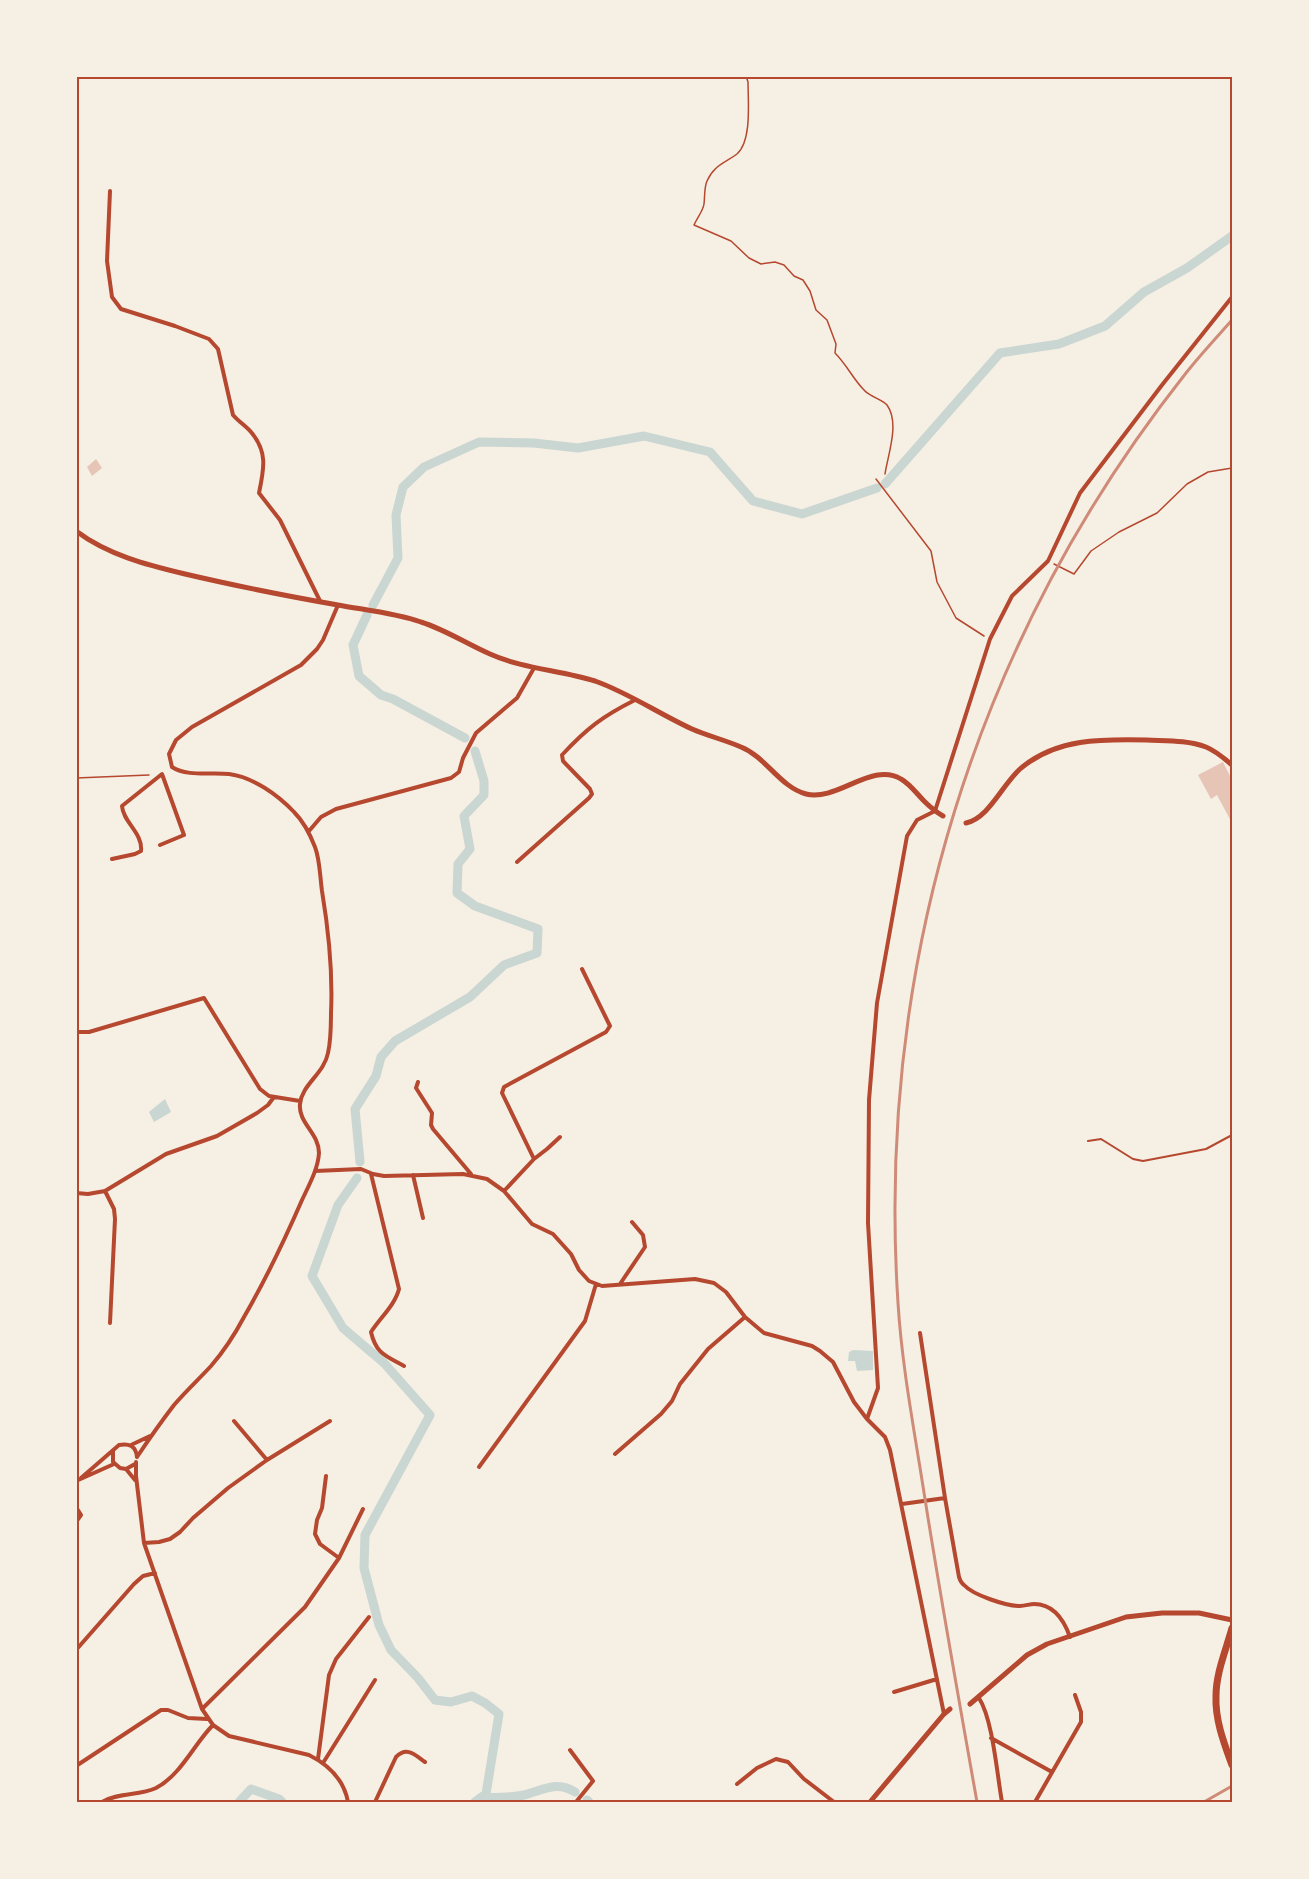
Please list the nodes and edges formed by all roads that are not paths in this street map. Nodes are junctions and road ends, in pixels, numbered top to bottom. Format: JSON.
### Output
{"nodes":[{"id":1,"x":111,"y":191,"type":"dead end"},
{"id":2,"x":1233,"y":297,"type":"edge"},
{"id":3,"x":76,"y":531,"type":"edge"},
{"id":4,"x":320,"y":601,"type":"junction"},
{"id":5,"x":338,"y":605,"type":"junction"},
{"id":6,"x":534,"y":668,"type":"junction"},
{"id":7,"x":636,"y":700,"type":"junction"},
{"id":8,"x":1233,"y":765,"type":"edge"},
{"id":9,"x":936,"y":811,"type":"junction"},
{"id":10,"x":943,"y":816,"type":"dead end"},
{"id":11,"x":966,"y":823,"type":"dead end"},
{"id":12,"x":309,"y":831,"type":"junction"},
{"id":13,"x":160,"y":845,"type":"dead end"},
{"id":14,"x":112,"y":859,"type":"dead end"},
{"id":15,"x":517,"y":862,"type":"dead end"},
{"id":16,"x":582,"y":969,"type":"dead end"},
{"id":17,"x":76,"y":1032,"type":"edge"},
{"id":18,"x":418,"y":1082,"type":"dead end"},
{"id":19,"x":274,"y":1097,"type":"junction"},
{"id":20,"x":300,"y":1101,"type":"junction"},
{"id":21,"x":1233,"y":1136,"type":"edge"},
{"id":22,"x":560,"y":1137,"type":"dead end"},
{"id":23,"x":1088,"y":1141,"type":"dead end"},
{"id":24,"x":534,"y":1159,"type":"junction"},
{"id":25,"x":315,"y":1171,"type":"junction"},
{"id":26,"x":370,"y":1173,"type":"junction"},
{"id":27,"x":413,"y":1175,"type":"junction"},
{"id":28,"x":472,"y":1176,"type":"junction"},
{"id":29,"x":105,"y":1191,"type":"junction"},
{"id":30,"x":504,"y":1191,"type":"junction"},
{"id":31,"x":76,"y":1193,"type":"edge"},
{"id":32,"x":423,"y":1218,"type":"dead end"},
{"id":33,"x":632,"y":1222,"type":"dead end"},
{"id":34,"x":597,"y":1284,"type":"junction"},
{"id":35,"x":620,"y":1284,"type":"junction"},
{"id":36,"x":745,"y":1317,"type":"junction"},
{"id":37,"x":110,"y":1323,"type":"dead end"},
{"id":38,"x":920,"y":1333,"type":"dead end"},
{"id":39,"x":404,"y":1366,"type":"dead end"},
{"id":40,"x":867,"y":1419,"type":"junction"},
{"id":41,"x":234,"y":1421,"type":"dead end"},
{"id":42,"x":330,"y":1421,"type":"dead end"},
{"id":43,"x":150,"y":1436,"type":"junction"},
{"id":44,"x":130,"y":1445,"type":"junction"},
{"id":45,"x":113,"y":1451,"type":"junction"},
{"id":46,"x":615,"y":1454,"type":"dead end"},
{"id":47,"x":137,"y":1459,"type":"junction"},
{"id":48,"x":267,"y":1460,"type":"junction"},
{"id":49,"x":114,"y":1464,"type":"junction"},
{"id":50,"x":479,"y":1467,"type":"dead end"},
{"id":51,"x":126,"y":1469,"type":"junction"},
{"id":52,"x":326,"y":1476,"type":"dead end"},
{"id":53,"x":79,"y":1479,"type":"edge"},
{"id":54,"x":137,"y":1483,"type":"junction"},
{"id":55,"x":945,"y":1498,"type":"junction"},
{"id":56,"x":902,"y":1504,"type":"junction"},
{"id":57,"x":76,"y":1507,"type":"edge"},
{"id":58,"x":363,"y":1509,"type":"dead end"},
{"id":59,"x":76,"y":1522,"type":"edge"},
{"id":60,"x":144,"y":1543,"type":"junction"},
{"id":61,"x":339,"y":1558,"type":"junction"},
{"id":62,"x":155,"y":1573,"type":"junction"},
{"id":63,"x":369,"y":1617,"type":"dead end"},
{"id":64,"x":1233,"y":1620,"type":"edge"},
{"id":65,"x":1233,"y":1628,"type":"edge"},
{"id":66,"x":1070,"y":1637,"type":"junction"},
{"id":67,"x":1230,"y":1642,"type":"edge"},
{"id":68,"x":76,"y":1650,"type":"edge"},
{"id":69,"x":938,"y":1679,"type":"junction"},
{"id":70,"x":375,"y":1680,"type":"dead end"},
{"id":71,"x":894,"y":1692,"type":"dead end"},
{"id":72,"x":1075,"y":1695,"type":"dead end"},
{"id":73,"x":979,"y":1698,"type":"junction"},
{"id":74,"x":970,"y":1704,"type":"dead end"},
{"id":75,"x":202,"y":1709,"type":"junction"},
{"id":76,"x":950,"y":1709,"type":"dead end"},
{"id":77,"x":944,"y":1714,"type":"junction"},
{"id":78,"x":208,"y":1719,"type":"junction"},
{"id":79,"x":213,"y":1725,"type":"junction"},
{"id":80,"x":991,"y":1738,"type":"junction"},
{"id":81,"x":570,"y":1750,"type":"dead end"},
{"id":82,"x":318,"y":1759,"type":"junction"},
{"id":83,"x":425,"y":1762,"type":"dead end"},
{"id":84,"x":323,"y":1763,"type":"junction"},
{"id":85,"x":1232,"y":1765,"type":"edge"},
{"id":86,"x":76,"y":1766,"type":"edge"},
{"id":87,"x":1052,"y":1772,"type":"junction"},
{"id":88,"x":737,"y":1784,"type":"dead end"},
{"id":89,"x":102,"y":1803,"type":"edge"},
{"id":90,"x":348,"y":1803,"type":"edge"},
{"id":91,"x":375,"y":1803,"type":"edge"},
{"id":92,"x":576,"y":1803,"type":"edge"},
{"id":93,"x":834,"y":1803,"type":"edge"},
{"id":94,"x":870,"y":1803,"type":"edge"},
{"id":95,"x":1002,"y":1803,"type":"edge"},
{"id":96,"x":1035,"y":1803,"type":"edge"}],
"edges":[{"from":1,"to":4,"type":"street"},
{"from":2,"to":9,"type":"street"},
{"from":3,"to":4,"type":"street"},
{"from":4,"to":5,"type":"street"},
{"from":5,"to":6,"type":"street"},
{"from":5,"to":12,"type":"street"},
{"from":6,"to":7,"type":"street"},
{"from":6,"to":12,"type":"street"},
{"from":7,"to":9,"type":"street"},
{"from":7,"to":15,"type":"street"},
{"from":8,"to":11,"type":"street"},
{"from":9,"to":10,"type":"street"},
{"from":9,"to":40,"type":"street"},
{"from":12,"to":20,"type":"street"},
{"from":13,"to":14,"type":"street"},
{"from":16,"to":24,"type":"street"},
{"from":17,"to":19,"type":"street"},
{"from":18,"to":28,"type":"street"},
{"from":19,"to":20,"type":"street"},
{"from":19,"to":29,"type":"street"},
{"from":20,"to":25,"type":"street"},
{"from":21,"to":23,"type":"lane"},
{"from":22,"to":24,"type":"street"},
{"from":24,"to":30,"type":"street"},
{"from":25,"to":26,"type":"street"},
{"from":25,"to":43,"type":"street"},
{"from":26,"to":27,"type":"street"},
{"from":26,"to":39,"type":"street"},
{"from":27,"to":28,"type":"street"},
{"from":27,"to":32,"type":"street"},
{"from":28,"to":30,"type":"street"},
{"from":29,"to":31,"type":"street"},
{"from":29,"to":37,"type":"street"},
{"from":30,"to":34,"type":"street"},
{"from":33,"to":35,"type":"street"},
{"from":34,"to":35,"type":"street"},
{"from":34,"to":50,"type":"street"},
{"from":35,"to":36,"type":"street"},
{"from":36,"to":40,"type":"street"},
{"from":36,"to":46,"type":"street"},
{"from":38,"to":55,"type":"street"},
{"from":40,"to":56,"type":"street"},
{"from":41,"to":48,"type":"street"},
{"from":42,"to":48,"type":"street"},
{"from":43,"to":44,"type":"street"},
{"from":43,"to":47,"type":"street"},
{"from":44,"to":45,"type":"street"},
{"from":44,"to":47,"type":"street"},
{"from":45,"to":49,"type":"street"},
{"from":45,"to":53,"type":"street"},
{"from":47,"to":51,"type":"street"},
{"from":47,"to":54,"type":"street"},
{"from":48,"to":60,"type":"street"},
{"from":49,"to":51,"type":"street"},
{"from":49,"to":53,"type":"street"},
{"from":51,"to":54,"type":"street"},
{"from":52,"to":61,"type":"street"},
{"from":54,"to":60,"type":"street"},
{"from":55,"to":56,"type":"street"},
{"from":55,"to":66,"type":"street"},
{"from":56,"to":69,"type":"street"},
{"from":57,"to":59,"type":"street"},
{"from":58,"to":61,"type":"street"},
{"from":60,"to":62,"type":"street"},
{"from":61,"to":75,"type":"street"},
{"from":62,"to":68,"type":"street"},
{"from":62,"to":75,"type":"street"},
{"from":63,"to":82,"type":"street"},
{"from":64,"to":66,"type":"street"},
{"from":65,"to":67,"type":"main road"},
{"from":66,"to":73,"type":"street"},
{"from":67,"to":85,"type":"main road"},
{"from":69,"to":71,"type":"street"},
{"from":69,"to":77,"type":"street"},
{"from":70,"to":84,"type":"street"},
{"from":72,"to":87,"type":"street"},
{"from":73,"to":74,"type":"street"},
{"from":73,"to":80,"type":"street"},
{"from":75,"to":78,"type":"street"},
{"from":76,"to":77,"type":"street"},
{"from":77,"to":94,"type":"street"},
{"from":78,"to":79,"type":"street"},
{"from":78,"to":86,"type":"street"},
{"from":79,"to":82,"type":"street"},
{"from":79,"to":89,"type":"street"},
{"from":80,"to":87,"type":"street"},
{"from":80,"to":95,"type":"street"},
{"from":81,"to":92,"type":"street"},
{"from":82,"to":84,"type":"street"},
{"from":83,"to":91,"type":"street"},
{"from":84,"to":90,"type":"street"},
{"from":87,"to":96,"type":"street"},
{"from":88,"to":93,"type":"street"}]}
